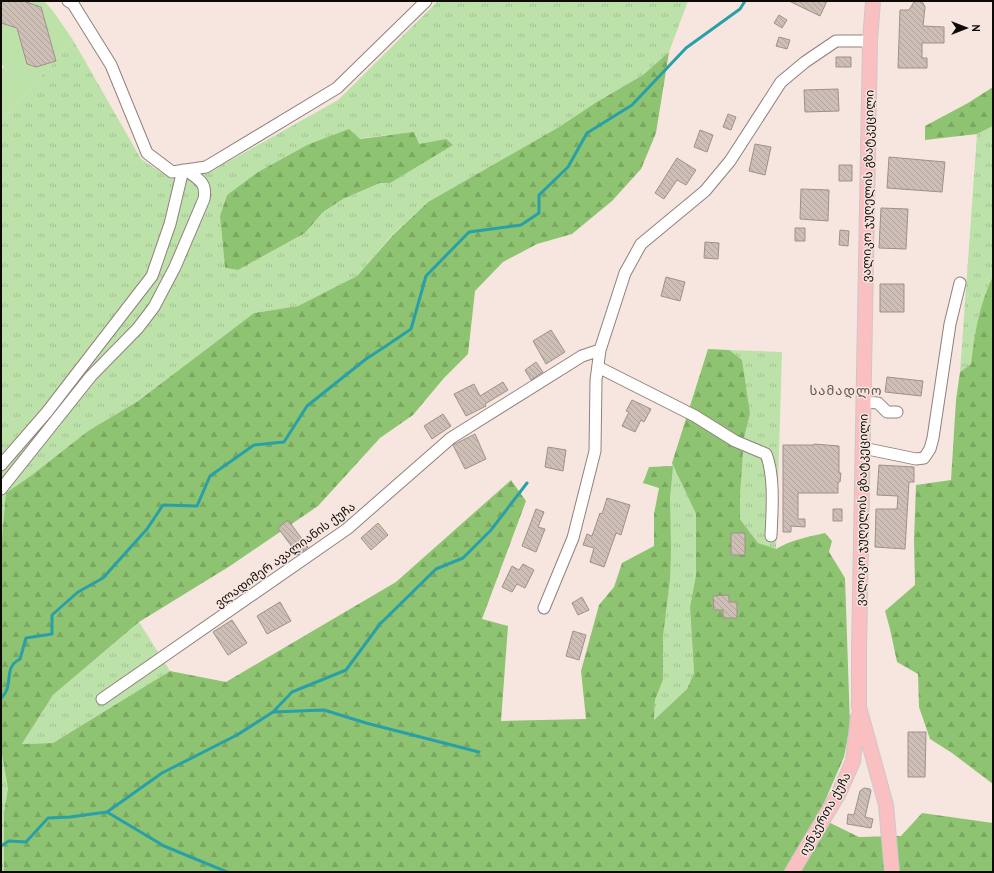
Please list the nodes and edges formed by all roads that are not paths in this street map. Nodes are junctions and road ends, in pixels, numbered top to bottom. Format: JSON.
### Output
{"nodes":[{"id":1,"x":68,"y":1,"type":"edge"},
{"id":2,"x":426,"y":1,"type":"edge"},
{"id":3,"x":873,"y":1,"type":"edge"},
{"id":4,"x":870,"y":41,"type":"junction"},
{"id":5,"x":185,"y":170,"type":"junction"},
{"id":6,"x":960,"y":283,"type":"dead end"},
{"id":7,"x":600,"y":350,"type":"junction"},
{"id":8,"x":598,"y":367,"type":"junction"},
{"id":9,"x":864,"y":402,"type":"junction"},
{"id":10,"x":897,"y":412,"type":"dead end"},
{"id":11,"x":863,"y":448,"type":"junction"},
{"id":12,"x":1,"y":465,"type":"edge"},
{"id":13,"x":1,"y":489,"type":"edge"},
{"id":14,"x":771,"y":536,"type":"dead end"},
{"id":15,"x":544,"y":608,"type":"dead end"},
{"id":16,"x":102,"y":699,"type":"dead end"},
{"id":17,"x":859,"y":707,"type":"junction"},
{"id":18,"x":792,"y":872,"type":"edge"},
{"id":19,"x":892,"y":872,"type":"edge"}],
"edges":[{"from":1,"to":5,"type":"street"},
{"from":2,"to":5,"type":"street"},
{"from":3,"to":4,"type":"main road","name":"ვალიკო ჯუღელის გზატკეცილი"},
{"from":4,"to":7,"type":"street"},
{"from":4,"to":9,"type":"main road","name":"ვალიკო ჯუღელის გზატკეცილი"},
{"from":5,"to":12,"type":"street"},
{"from":5,"to":13,"type":"street"},
{"from":6,"to":11,"type":"street"},
{"from":7,"to":8,"type":"street"},
{"from":7,"to":16,"type":"street","name":"ვლადიმერ ავალიანის ქუჩა"},
{"from":8,"to":14,"type":"street"},
{"from":8,"to":15,"type":"street"},
{"from":9,"to":10,"type":"street"},
{"from":9,"to":11,"type":"main road","name":"ვალიკო ჯუღელის გზატკეცილი"},
{"from":11,"to":17,"type":"main road","name":"ვალიკო ჯუღელის გზატკეცილი"},
{"from":17,"to":18,"type":"main road","name":"იუნკერთა ქუჩა"},
{"from":17,"to":19,"type":"main road","name":"ვალიკო ჯუღელის გზატკეცილი"}]}
